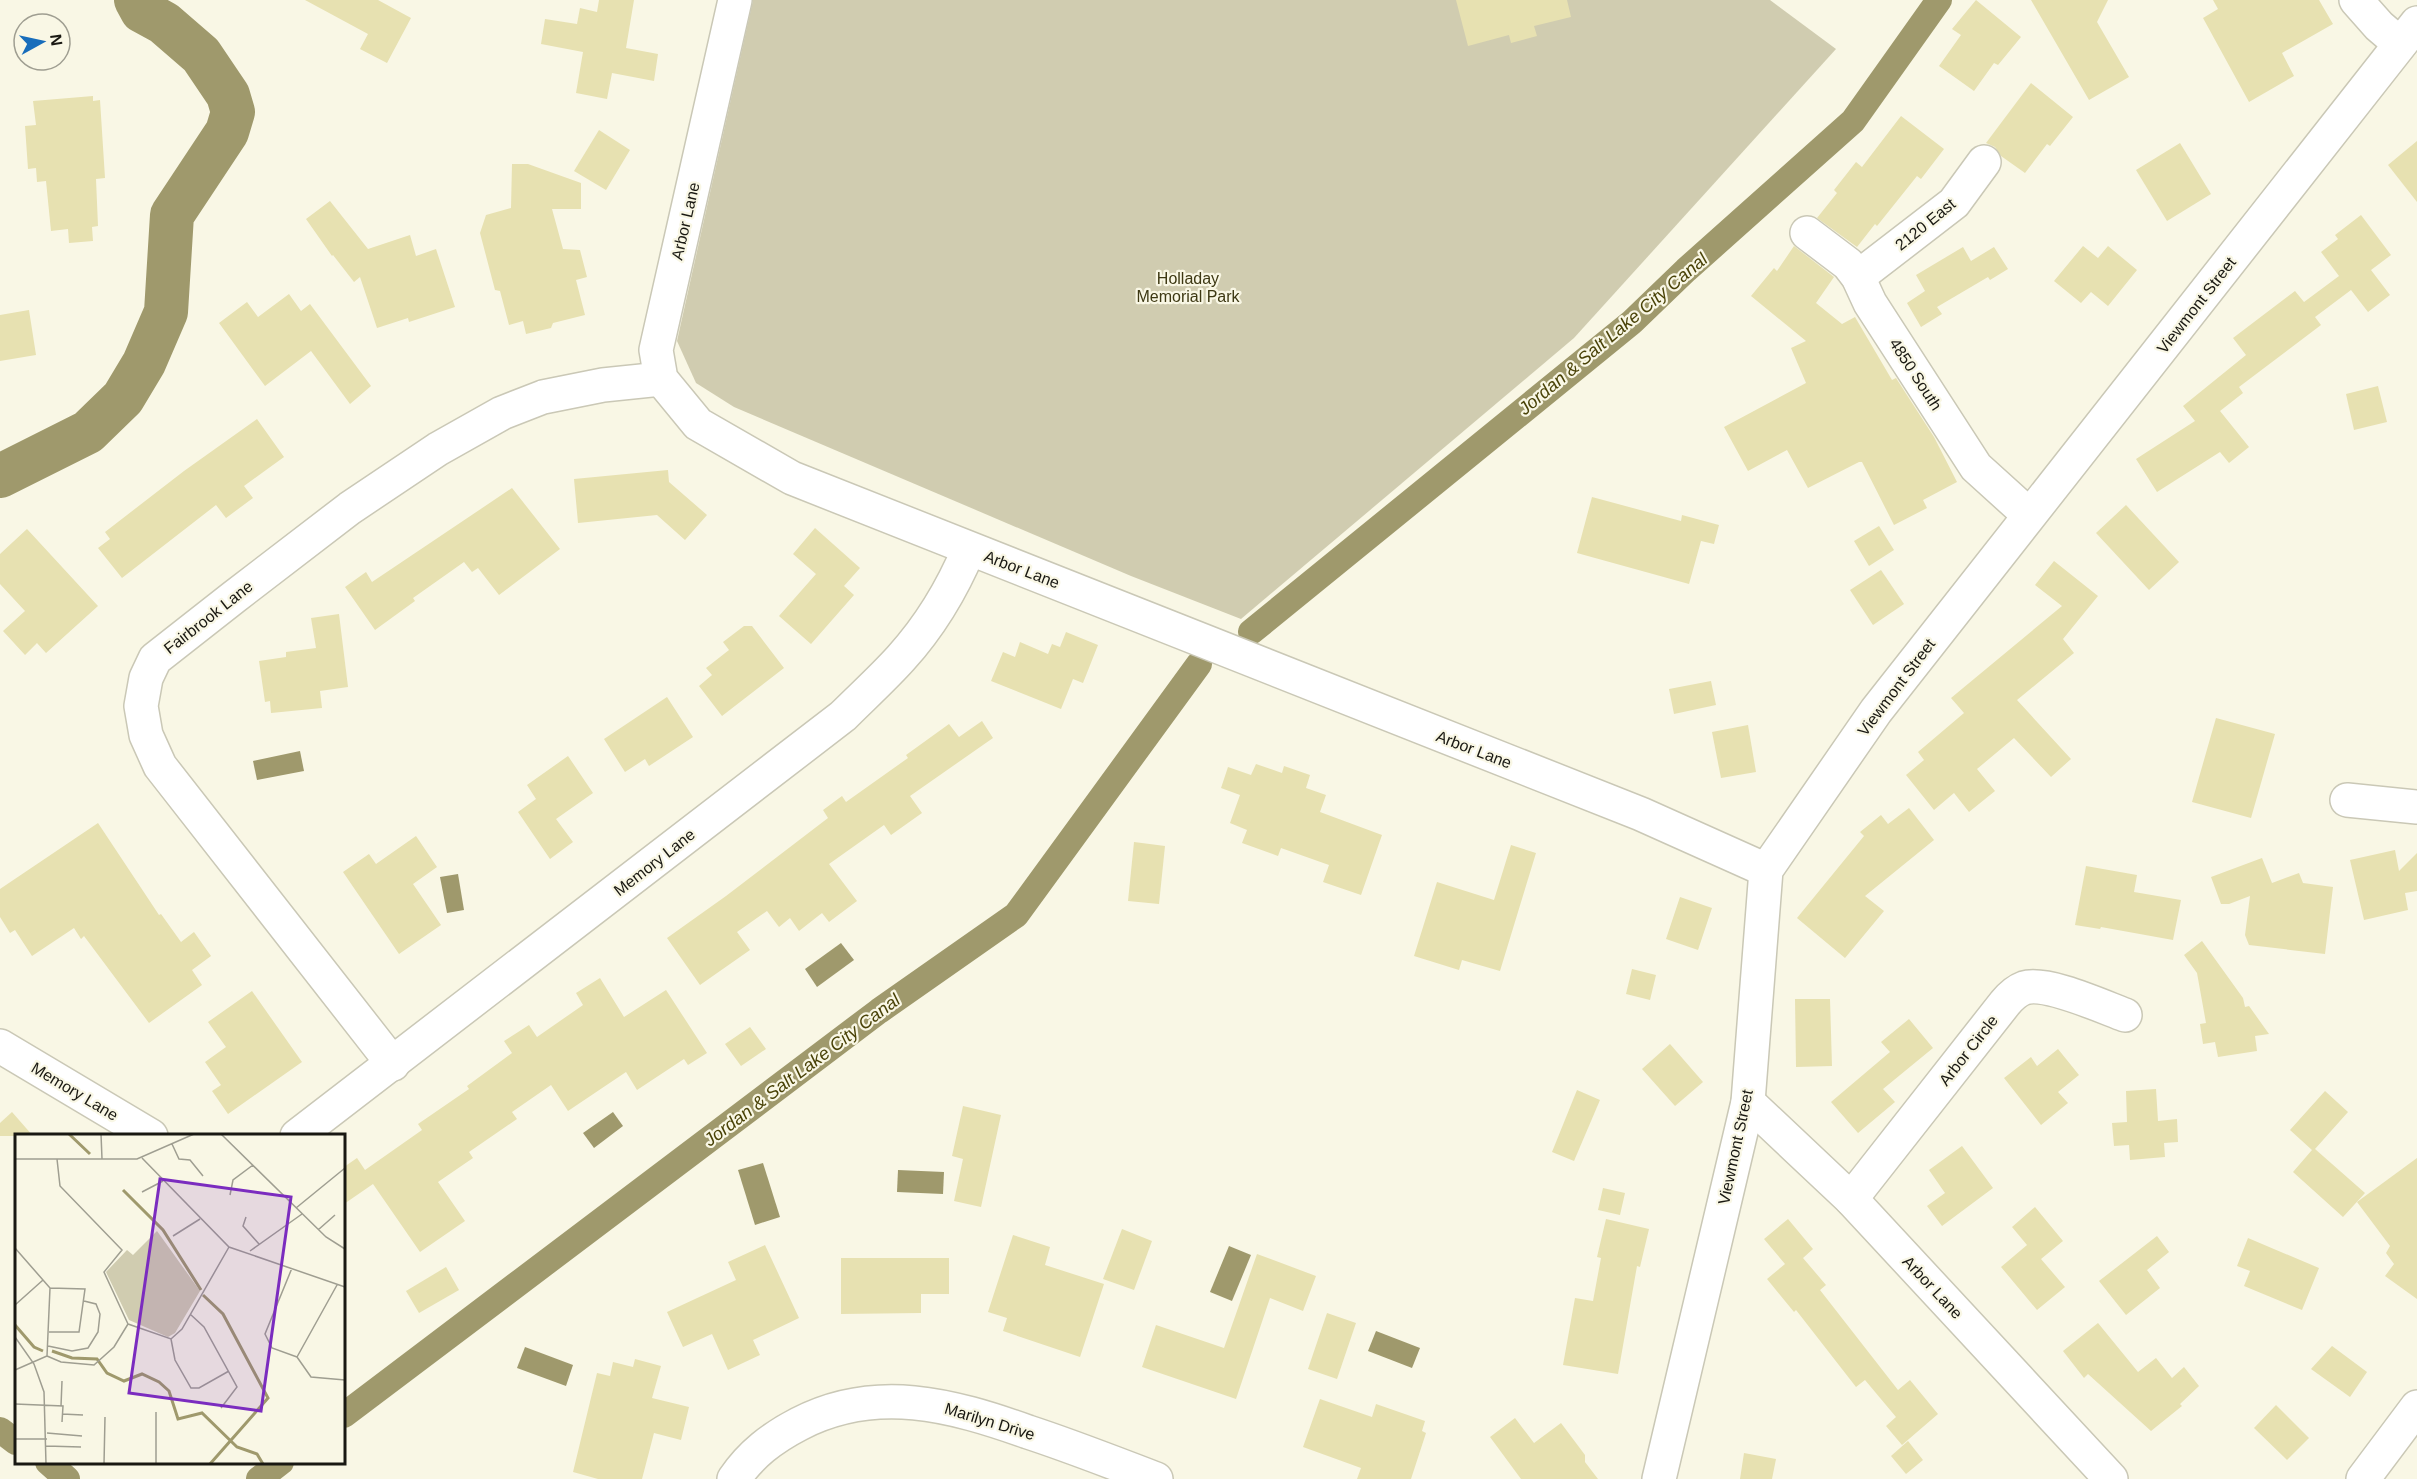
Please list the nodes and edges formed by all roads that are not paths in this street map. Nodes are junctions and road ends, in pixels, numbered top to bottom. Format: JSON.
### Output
{"nodes":[{"id":1,"x":735,"y":0,"type":"edge"},
{"id":2,"x":2356,"y":0,"type":"edge"},
{"id":3,"x":2408,"y":33,"type":"edge"},
{"id":4,"x":1984,"y":162,"type":"dead end"},
{"id":5,"x":1807,"y":233,"type":"dead end"},
{"id":6,"x":1858,"y":277,"type":"junction"},
{"id":7,"x":661,"y":380,"type":"junction"},
{"id":8,"x":2029,"y":515,"type":"junction"},
{"id":9,"x":969,"y":549,"type":"junction"},
{"id":10,"x":2347,"y":800,"type":"dead end"},
{"id":11,"x":2417,"y":807,"type":"edge"},
{"id":12,"x":1766,"y":870,"type":"junction"},
{"id":13,"x":2125,"y":1015,"type":"dead end"},
{"id":14,"x":0,"y":1046,"type":"edge"},
{"id":15,"x":393,"y":1064,"type":"junction"},
{"id":16,"x":1748,"y":1101,"type":"junction"},
{"id":17,"x":148,"y":1134,"type":"edge"},
{"id":18,"x":300,"y":1134,"type":"edge"},
{"id":19,"x":1851,"y":1199,"type":"junction"},
{"id":20,"x":2417,"y":1407,"type":"edge"},
{"id":21,"x":734,"y":1479,"type":"edge"},
{"id":22,"x":1156,"y":1479,"type":"edge"},
{"id":23,"x":1659,"y":1479,"type":"edge"},
{"id":24,"x":2111,"y":1479,"type":"edge"},
{"id":25,"x":2363,"y":1479,"type":"edge"}],
"edges":[{"from":1,"to":7,"type":"street","name":"Arbor Lane"},
{"from":2,"to":3,"type":"street"},
{"from":3,"to":8,"type":"street","name":"Viewmont Street"},
{"from":4,"to":6,"type":"street","name":"2120 East"},
{"from":5,"to":6,"type":"street","name":"4850 South"},
{"from":6,"to":8,"type":"street","name":"4850 South"},
{"from":7,"to":9,"type":"street","name":"Arbor Lane"},
{"from":7,"to":15,"type":"street","name":"Fairbrook Lane"},
{"from":8,"to":12,"type":"street","name":"Viewmont Street"},
{"from":9,"to":12,"type":"street","name":"Arbor Lane"},
{"from":9,"to":15,"type":"street","name":"Memory Lane"},
{"from":10,"to":11,"type":"street"},
{"from":12,"to":16,"type":"street","name":"Viewmont Street"},
{"from":13,"to":19,"type":"street","name":"Arbor Circle"},
{"from":14,"to":17,"type":"street","name":"Memory Lane"},
{"from":15,"to":18,"type":"street","name":"Memory Lane"},
{"from":16,"to":19,"type":"street","name":"Arbor Lane"},
{"from":16,"to":23,"type":"street","name":"Viewmont Street"},
{"from":19,"to":24,"type":"street","name":"Arbor Lane"},
{"from":20,"to":25,"type":"street"},
{"from":21,"to":22,"type":"street","name":"Marilyn Drive"}]}
